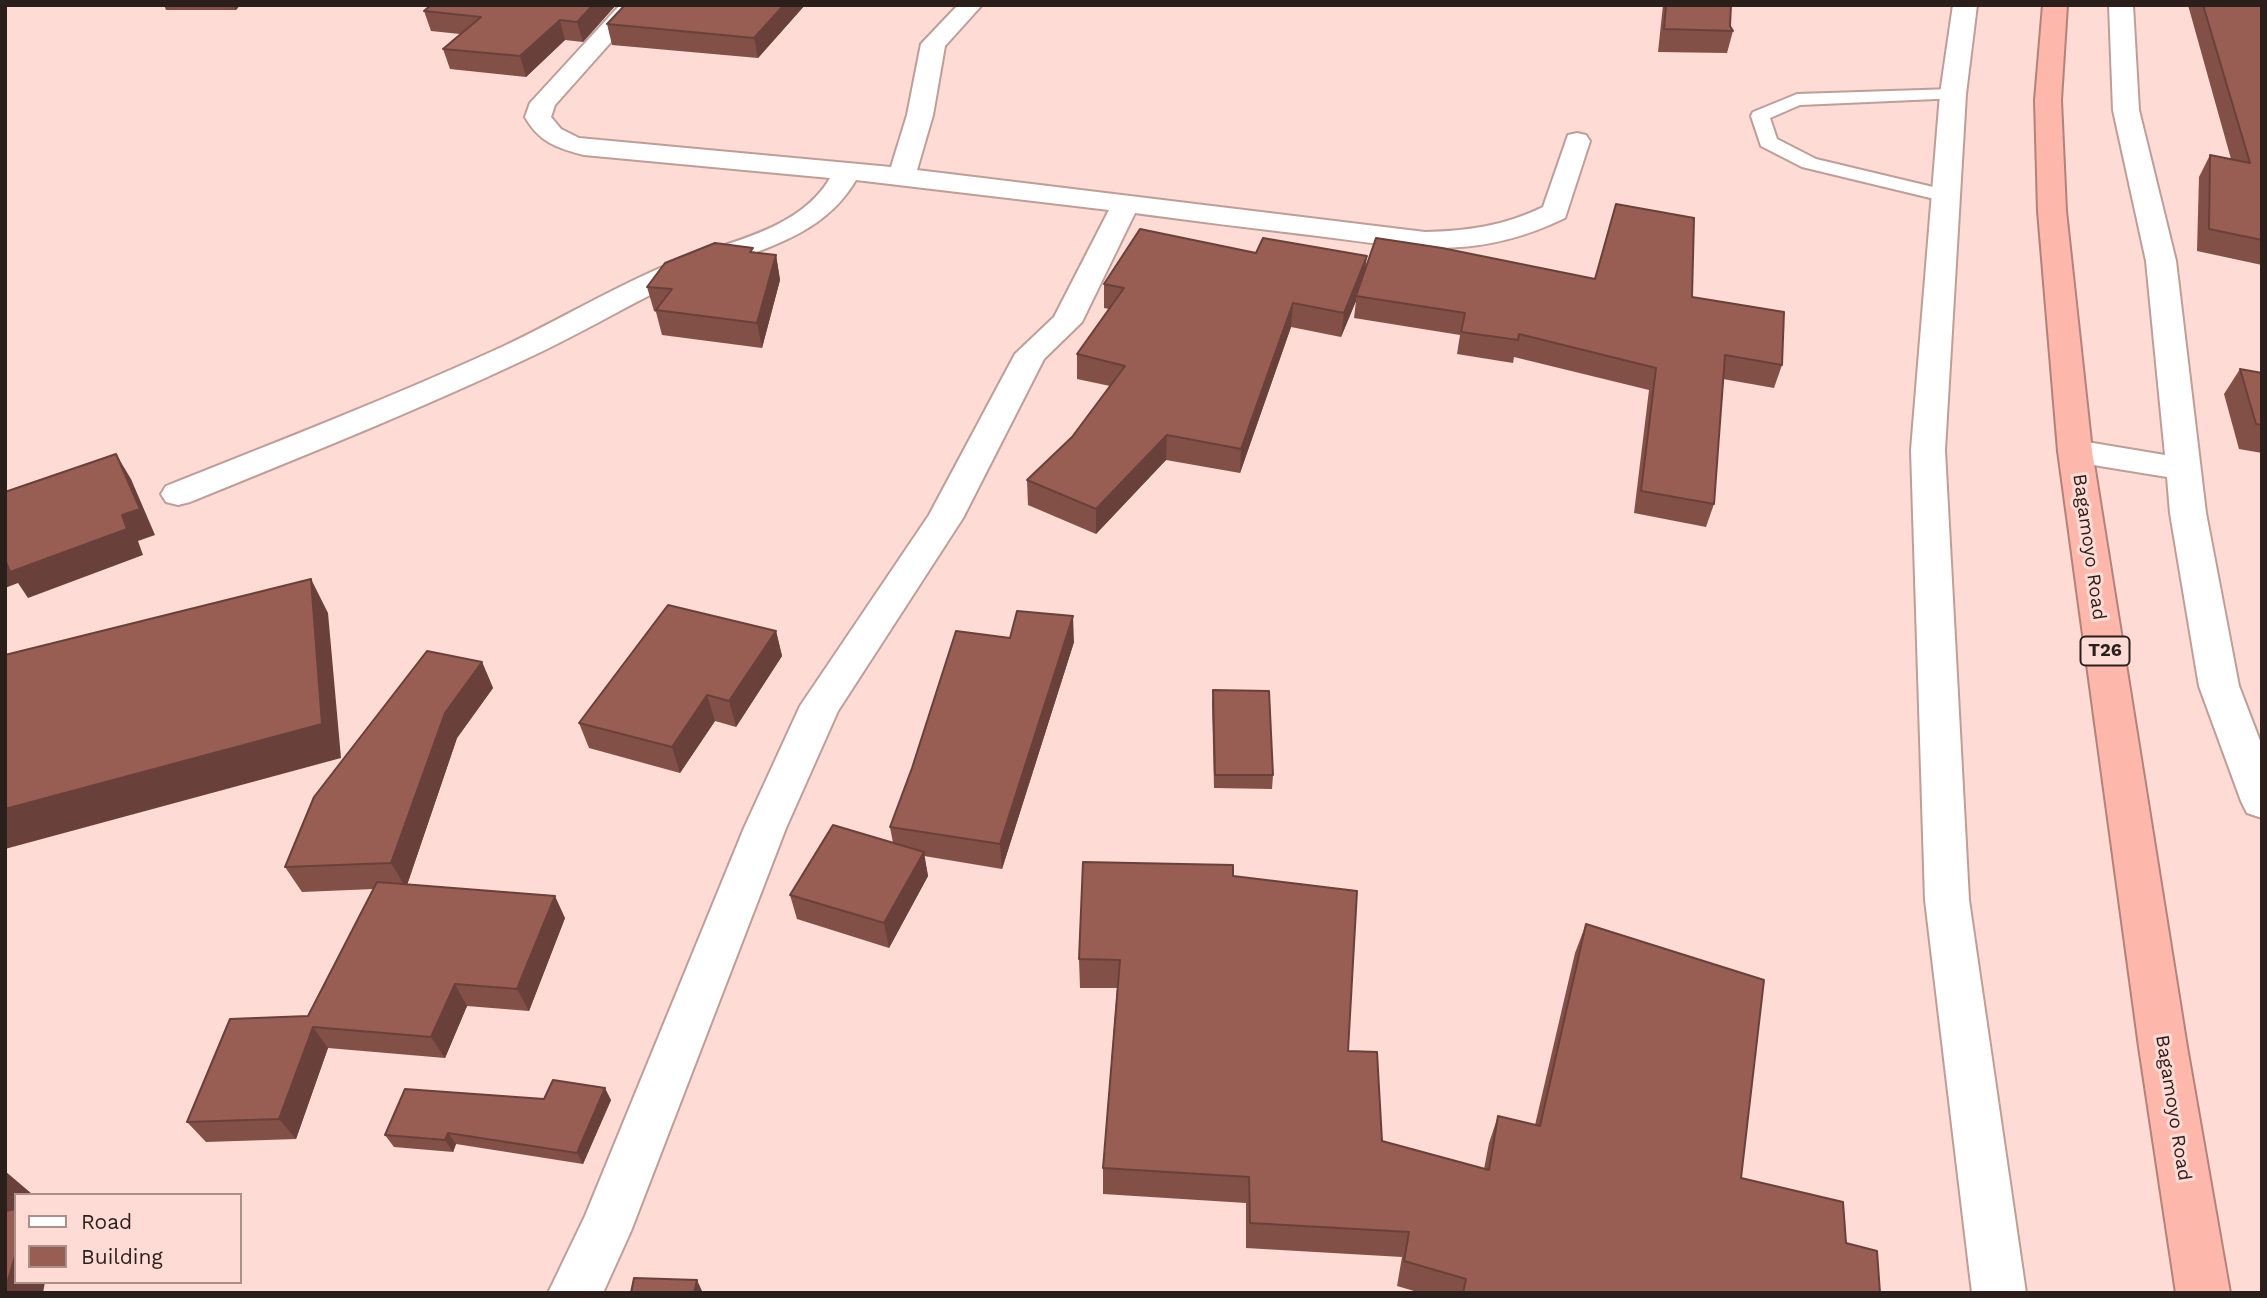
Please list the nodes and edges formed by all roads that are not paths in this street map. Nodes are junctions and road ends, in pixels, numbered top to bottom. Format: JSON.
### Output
{"nodes":[{"id":1,"x":633,"y":5,"type":"edge"},
{"id":2,"x":971,"y":5,"type":"edge"},
{"id":3,"x":1965,"y":5,"type":"edge"},
{"id":4,"x":2055,"y":5,"type":"edge"},
{"id":5,"x":2121,"y":5,"type":"edge"},
{"id":6,"x":1953,"y":94,"type":"junction"},
{"id":7,"x":1577,"y":141,"type":"dead end"},
{"id":8,"x":847,"y":171,"type":"junction"},
{"id":9,"x":902,"y":176,"type":"junction"},
{"id":10,"x":1947,"y":196,"type":"junction"},
{"id":11,"x":1126,"y":204,"type":"junction"},
{"id":12,"x":2075,"y":451,"type":"junction"},
{"id":13,"x":2183,"y":469,"type":"junction"},
{"id":14,"x":178,"y":494,"type":"dead end"},
{"id":15,"x":2262,"y":801,"type":"edge"},
{"id":16,"x":575,"y":1293,"type":"edge"},
{"id":17,"x":1999,"y":1293,"type":"edge"},
{"id":18,"x":2203,"y":1293,"type":"edge"}],
"edges":[{"from":1,"to":8,"type":"street"},
{"from":2,"to":9,"type":"street"},
{"from":3,"to":6,"type":"street"},
{"from":4,"to":12,"type":"highway","name":"Bagamoyo Road","number":"T26"},
{"from":5,"to":13,"type":"street"},
{"from":6,"to":10,"type":"street"},
{"from":6,"to":10,"type":"lane"},
{"from":7,"to":11,"type":"street"},
{"from":8,"to":9,"type":"street"},
{"from":8,"to":14,"type":"street"},
{"from":9,"to":11,"type":"street"},
{"from":10,"to":17,"type":"street"},
{"from":11,"to":16,"type":"street"},
{"from":12,"to":13,"type":"street"},
{"from":12,"to":18,"type":"highway","name":"Bagamoyo Road","number":"T26"},
{"from":13,"to":15,"type":"street"}]}
